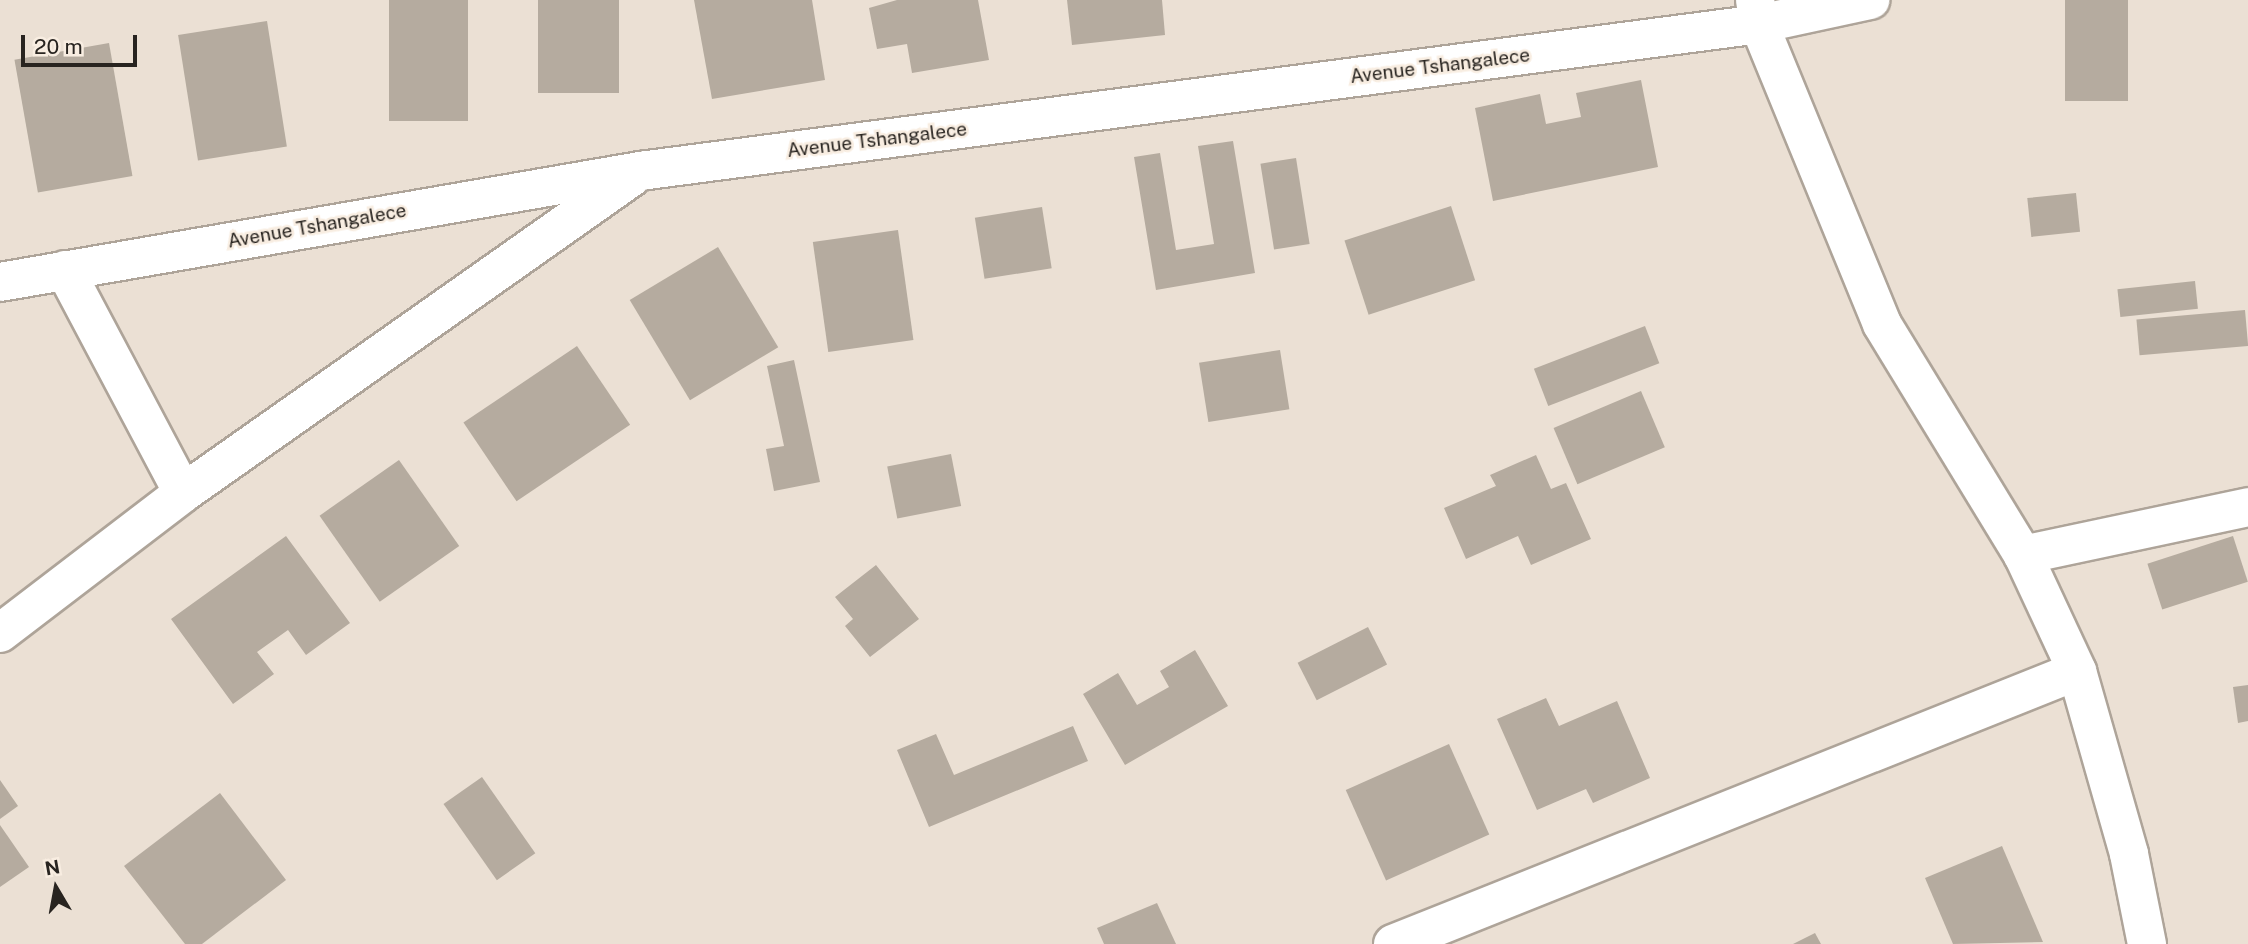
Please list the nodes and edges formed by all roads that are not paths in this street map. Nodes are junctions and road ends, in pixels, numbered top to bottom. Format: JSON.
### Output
{"nodes":[{"id":1,"x":1870,"y":0,"type":"edge"},
{"id":2,"x":1757,"y":12,"type":"edge"},
{"id":3,"x":640,"y":171,"type":"junction"},
{"id":4,"x":65,"y":270,"type":"junction"},
{"id":5,"x":0,"y":282,"type":"edge"},
{"id":6,"x":183,"y":493,"type":"junction"},
{"id":7,"x":2248,"y":507,"type":"edge"},
{"id":8,"x":2023,"y":555,"type":"junction"},
{"id":9,"x":0,"y":633,"type":"edge"},
{"id":10,"x":2077,"y":671,"type":"junction"},
{"id":11,"x":1393,"y":944,"type":"edge"},
{"id":12,"x":2147,"y":944,"type":"edge"}],
"edges":[{"from":1,"to":2,"type":"street","name":"Avenue Tshangalece"},
{"from":2,"to":3,"type":"street","name":"Avenue Tshangalece"},
{"from":2,"to":8,"type":"street"},
{"from":3,"to":4,"type":"street","name":"Avenue Tshangalece"},
{"from":3,"to":6,"type":"street"},
{"from":4,"to":5,"type":"street","name":"Avenue Tshangalece"},
{"from":4,"to":6,"type":"street"},
{"from":6,"to":9,"type":"street"},
{"from":7,"to":8,"type":"street"},
{"from":8,"to":10,"type":"street"},
{"from":10,"to":11,"type":"street"},
{"from":10,"to":12,"type":"street"}]}
